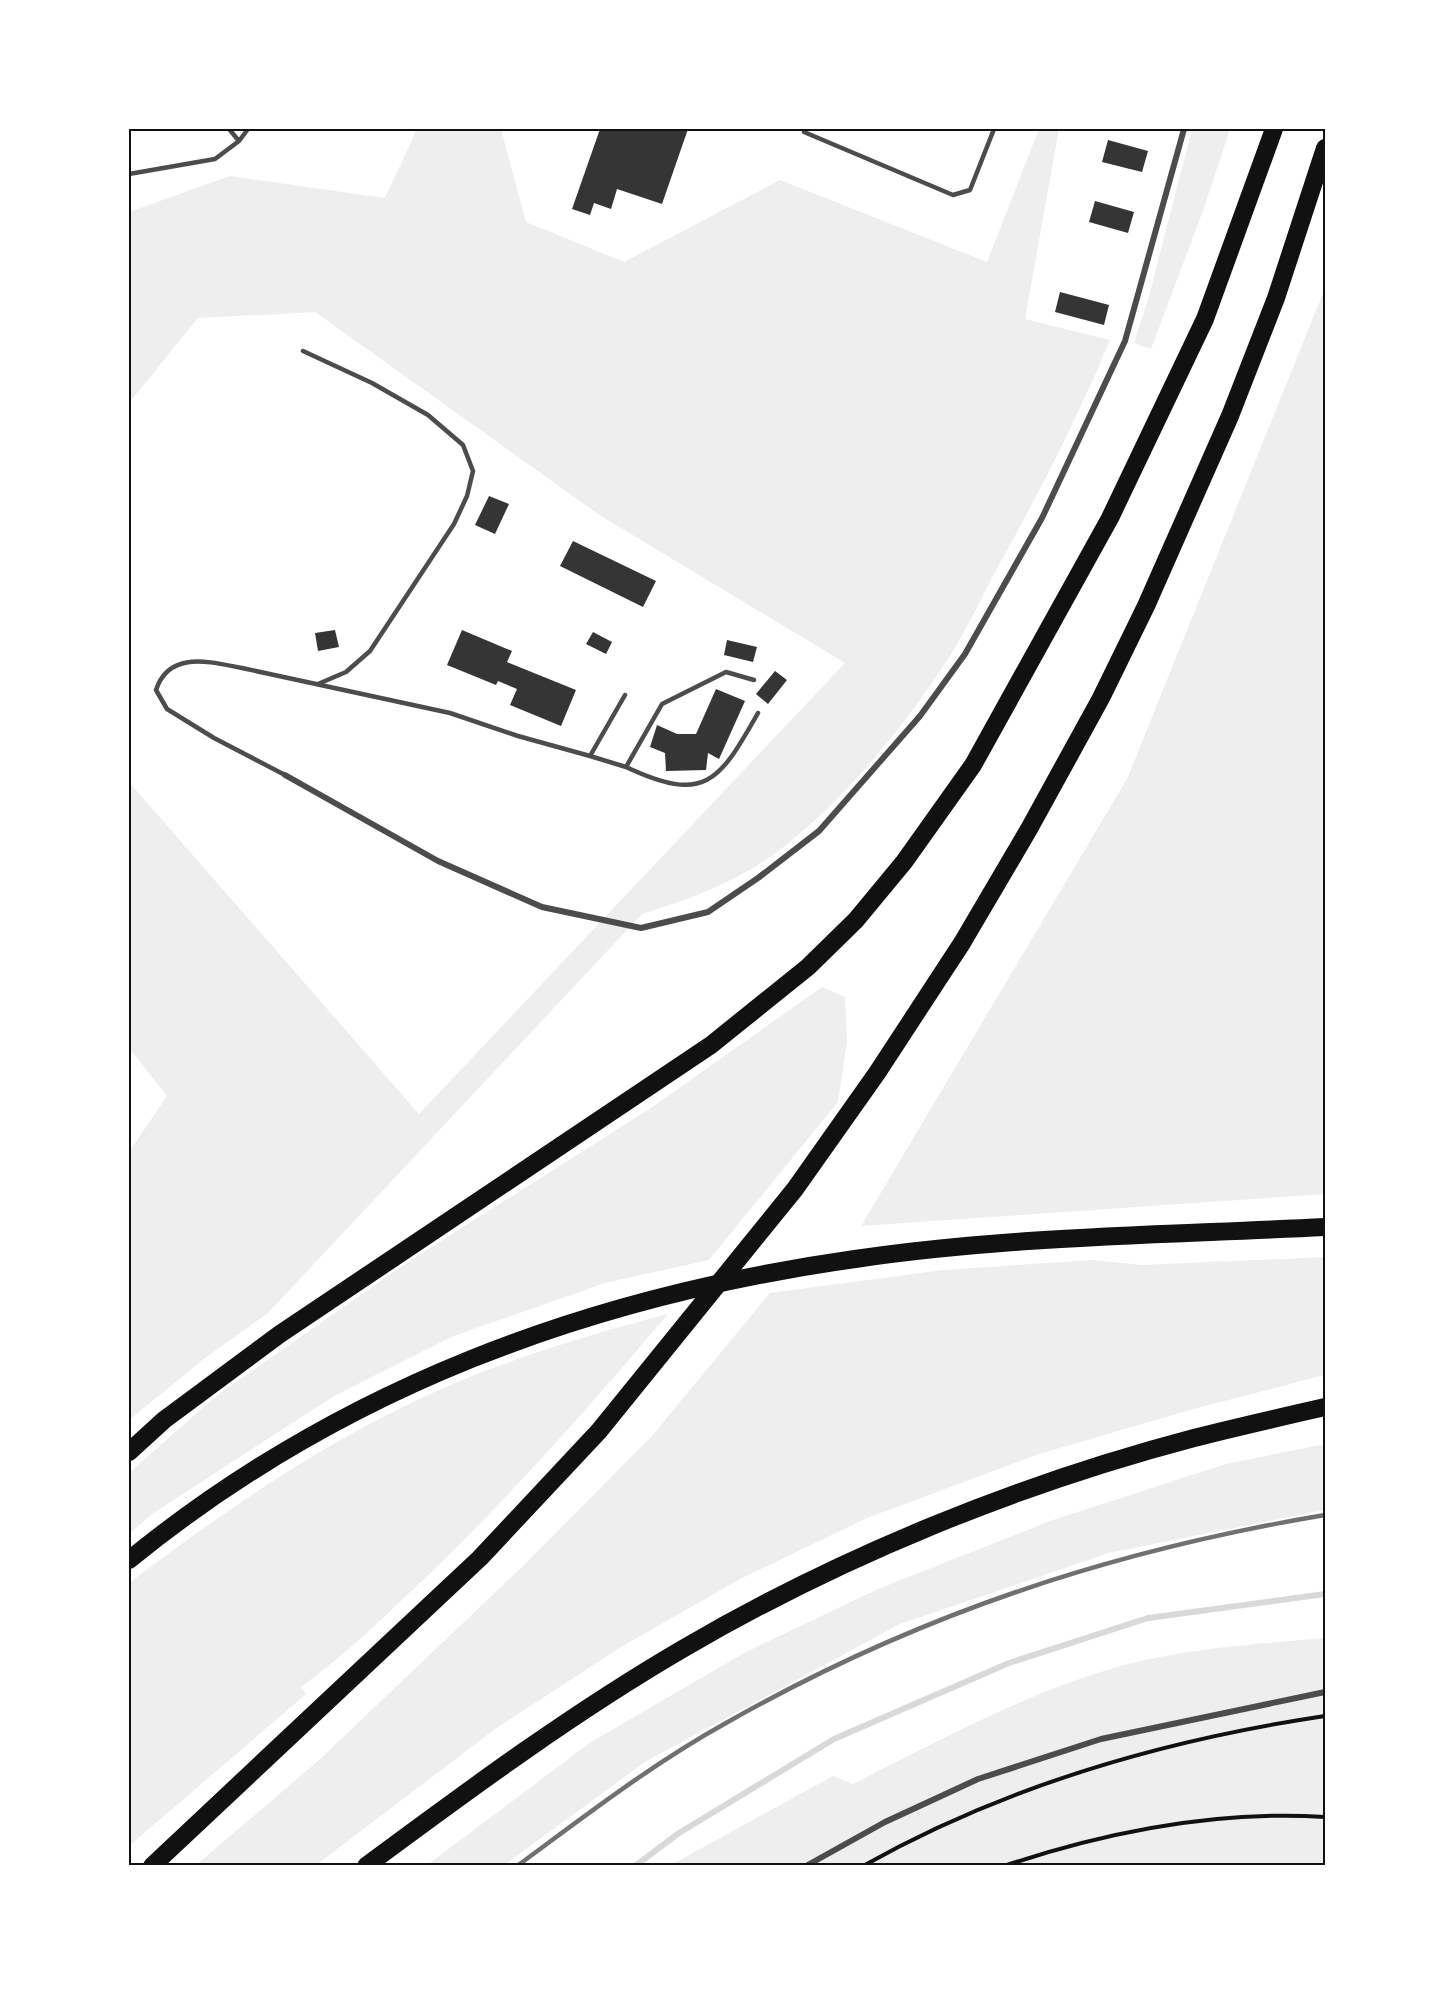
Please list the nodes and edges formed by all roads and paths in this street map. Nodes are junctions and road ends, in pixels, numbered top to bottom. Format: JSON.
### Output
{"nodes":[{"id":1,"x":229,"y":129,"type":"edge"},
{"id":2,"x":248,"y":129,"type":"edge"},
{"id":3,"x":994,"y":129,"type":"edge"},
{"id":4,"x":1184,"y":129,"type":"edge"},
{"id":5,"x":1274,"y":129,"type":"edge"},
{"id":6,"x":804,"y":132,"type":"dead end"},
{"id":7,"x":239,"y":141,"type":"junction"},
{"id":8,"x":1325,"y":148,"type":"edge"},
{"id":9,"x":129,"y":174,"type":"edge"},
{"id":10,"x":303,"y":351,"type":"dead end"},
{"id":11,"x":754,"y":680,"type":"dead end"},
{"id":12,"x":318,"y":684,"type":"junction"},
{"id":13,"x":625,"y":695,"type":"dead end"},
{"id":14,"x":758,"y":713,"type":"dead end"},
{"id":15,"x":590,"y":756,"type":"junction"},
{"id":16,"x":626,"y":767,"type":"junction"},
{"id":17,"x":285,"y":775,"type":"joint"},
{"id":18,"x":1325,"y":1227,"type":"edge"},
{"id":19,"x":1325,"y":1407,"type":"edge"},
{"id":20,"x":129,"y":1452,"type":"edge"},
{"id":21,"x":129,"y":1560,"type":"edge"},
{"id":22,"x":1325,"y":1692,"type":"edge"},
{"id":23,"x":1325,"y":1716,"type":"edge"},
{"id":24,"x":1325,"y":1817,"type":"edge"},
{"id":25,"x":152,"y":1866,"type":"edge"},
{"id":26,"x":366,"y":1866,"type":"edge"},
{"id":27,"x":806,"y":1866,"type":"edge"},
{"id":28,"x":863,"y":1866,"type":"edge"},
{"id":29,"x":1004,"y":1866,"type":"edge"}],
"edges":[{"from":1,"to":7,"type":"lane"},
{"from":2,"to":7,"type":"lane"},
{"from":3,"to":6,"type":"lane"},
{"from":4,"to":17,"type":"street"},
{"from":5,"to":20,"type":"highway"},
{"from":7,"to":9,"type":"lane"},
{"from":8,"to":25,"type":"highway"},
{"from":10,"to":12,"type":"lane"},
{"from":11,"to":16,"type":"lane"},
{"from":12,"to":15,"type":"lane"},
{"from":12,"to":17,"type":"lane"},
{"from":13,"to":15,"type":"lane"},
{"from":14,"to":16,"type":"lane"},
{"from":15,"to":16,"type":"lane"},
{"from":18,"to":21,"type":"highway"},
{"from":19,"to":26,"type":"highway"},
{"from":22,"to":27,"type":"street"},
{"from":23,"to":28,"type":"path"},
{"from":24,"to":29,"type":"path"}]}
